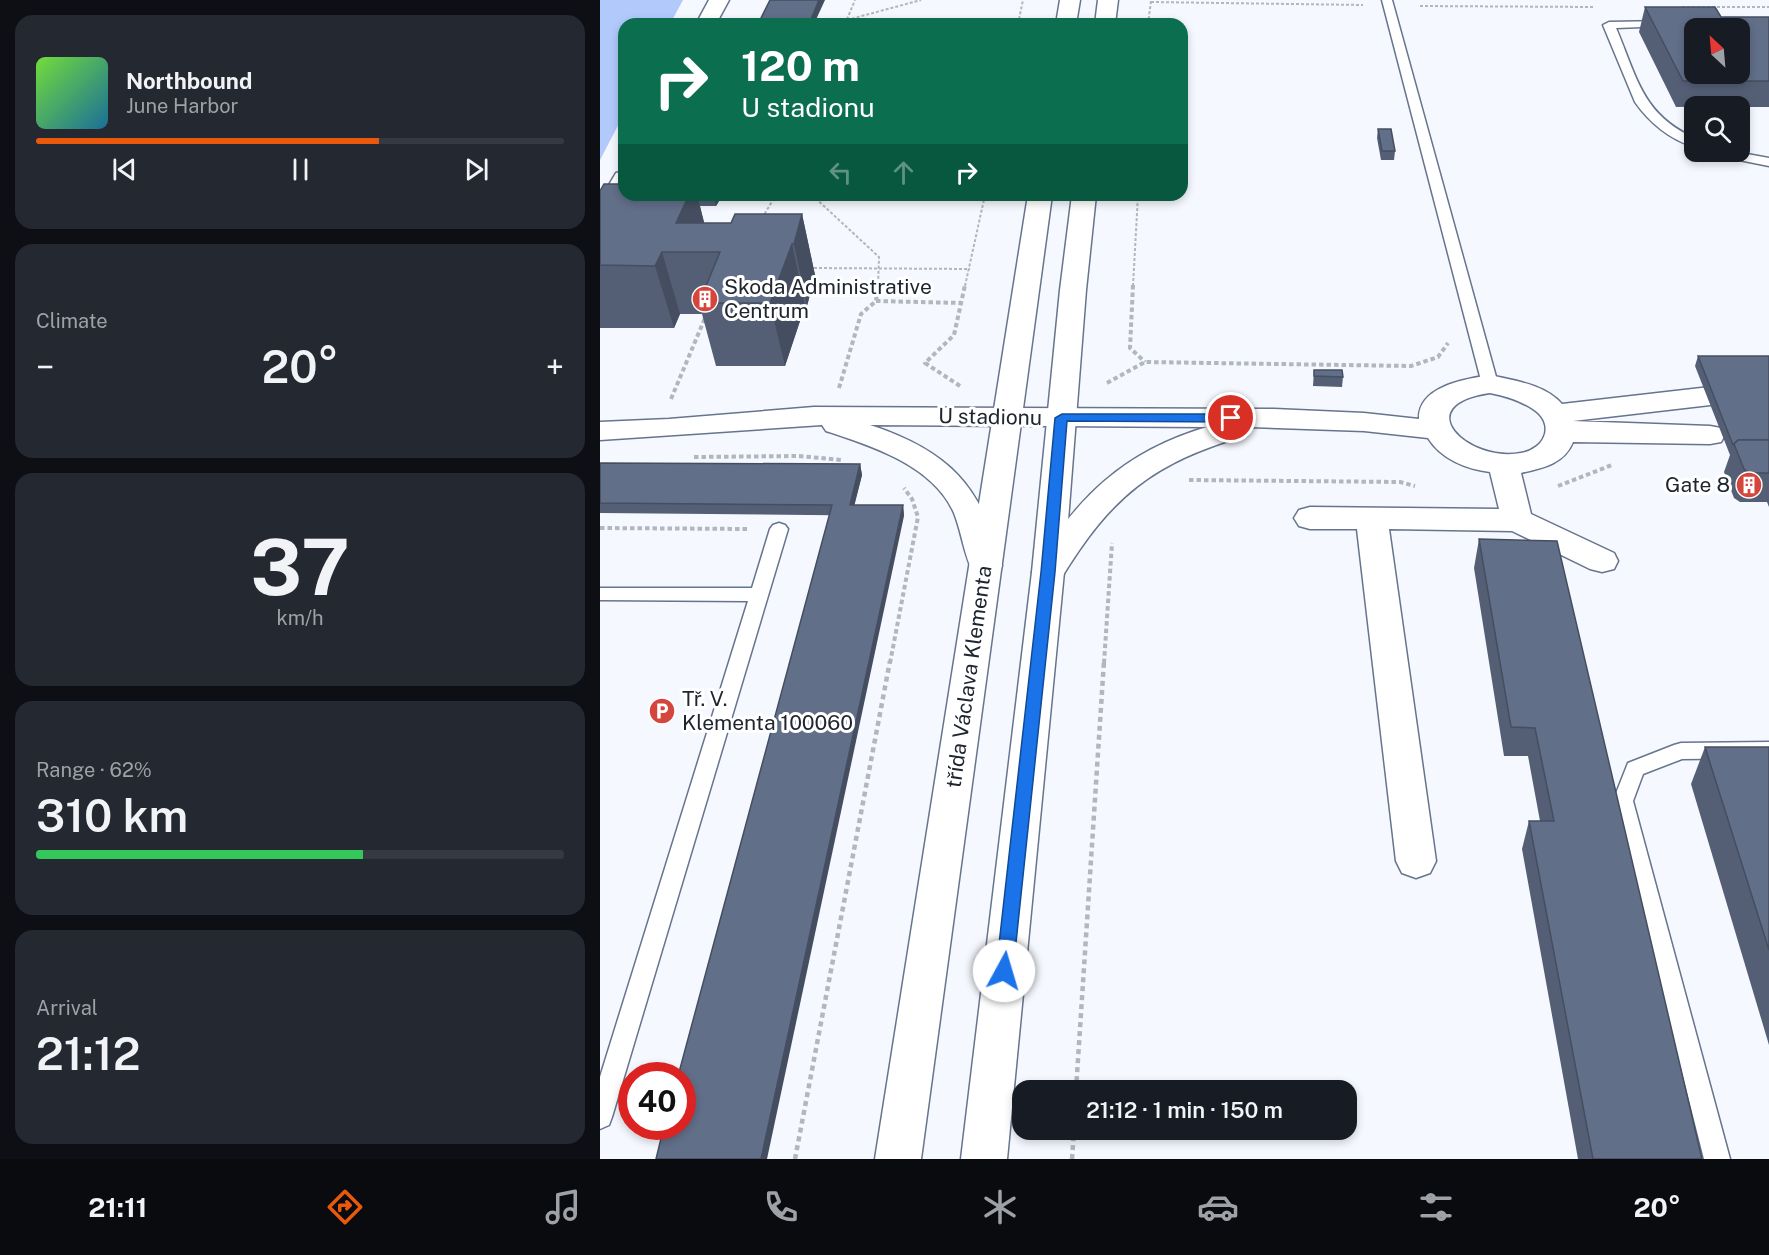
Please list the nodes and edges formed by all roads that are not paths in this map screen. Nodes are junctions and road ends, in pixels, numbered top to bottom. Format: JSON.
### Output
{"nodes":[{"id":1,"x":719,"y":0,"type":"edge"},
{"id":2,"x":1070,"y":0,"type":"edge"},
{"id":3,"x":1108,"y":0,"type":"edge"},
{"id":4,"x":1387,"y":0,"type":"edge"},
{"id":5,"x":709,"y":18,"type":"edge"},
{"id":6,"x":1067,"y":18,"type":"edge"},
{"id":7,"x":1106,"y":18,"type":"edge"},
{"id":8,"x":1677,"y":24,"type":"edge"},
{"id":9,"x":1684,"y":137,"type":"edge"},
{"id":10,"x":1750,"y":158,"type":"edge"},
{"id":11,"x":1769,"y":162,"type":"edge"},
{"id":12,"x":618,"y":194,"type":"edge"},
{"id":13,"x":1040,"y":201,"type":"edge"},
{"id":14,"x":1083,"y":201,"type":"edge"},
{"id":15,"x":606,"y":225,"type":"edge"},
{"id":16,"x":1490,"y":384,"type":"junction"},
{"id":17,"x":1742,"y":393,"type":"edge"},
{"id":18,"x":814,"y":416,"type":"junction"},
{"id":19,"x":1008,"y":417,"type":"junction"},
{"id":20,"x":1062,"y":418,"type":"junction"},
{"id":21,"x":1274,"y":418,"type":"junction"},
{"id":22,"x":1560,"y":423,"type":"junction"},
{"id":23,"x":1436,"y":430,"type":"junction"},
{"id":24,"x":600,"y":431,"type":"edge"},
{"id":25,"x":1716,"y":435,"type":"dead end"},
{"id":26,"x":1504,"y":465,"type":"junction"},
{"id":27,"x":1515,"y":512,"type":"junction"},
{"id":28,"x":1310,"y":518,"type":"dead end"},
{"id":29,"x":1372,"y":519,"type":"junction"},
{"id":30,"x":779,"y":529,"type":"road end"},
{"id":31,"x":1602,"y":561,"type":"dead end"},
{"id":32,"x":986,"y":566,"type":"junction"},
{"id":33,"x":1048,"y":572,"type":"junction"},
{"id":34,"x":600,"y":594,"type":"edge"},
{"id":35,"x":758,"y":595,"type":"junction"},
{"id":36,"x":1769,"y":750,"type":"edge"},
{"id":37,"x":1416,"y":861,"type":"dead end"},
{"id":38,"x":600,"y":1118,"type":"edge"},
{"id":39,"x":898,"y":1159,"type":"edge"},
{"id":40,"x":984,"y":1159,"type":"edge"},
{"id":41,"x":1717,"y":1159,"type":"edge"}],
"edges":[{"from":1,"to":5,"type":"street"},
{"from":2,"to":6,"type":"street"},
{"from":3,"to":7,"type":"street"},
{"from":4,"to":16,"type":"lane"},
{"from":8,"to":9,"type":"lane"},
{"from":10,"to":11,"type":"lane"},
{"from":12,"to":15,"type":"street"},
{"from":13,"to":19,"type":"street","name":"třída Václava Klementa"},
{"from":14,"to":20,"type":"street"},
{"from":16,"to":22,"type":"street"},
{"from":16,"to":23,"type":"street"},
{"from":17,"to":22,"type":"street"},
{"from":18,"to":19,"type":"street","name":"U stadionu"},
{"from":18,"to":24,"type":"street","name":"U stadionu"},
{"from":18,"to":32,"type":"street","name":"U stadionu"},
{"from":19,"to":20,"type":"street","name":"U stadionu"},
{"from":19,"to":32,"type":"street","name":"třída Václava Klementa"},
{"from":20,"to":21,"type":"street","name":"U stadionu"},
{"from":20,"to":33,"type":"street"},
{"from":21,"to":23,"type":"street","name":"U stadionu"},
{"from":21,"to":33,"type":"street","name":"U stadionu"},
{"from":22,"to":25,"type":"street"},
{"from":22,"to":26,"type":"street"},
{"from":23,"to":26,"type":"street"},
{"from":26,"to":27,"type":"street"},
{"from":27,"to":29,"type":"street"},
{"from":27,"to":31,"type":"street"},
{"from":28,"to":29,"type":"street"},
{"from":29,"to":37,"type":"street"},
{"from":30,"to":35,"type":"lane"},
{"from":32,"to":39,"type":"street","name":"třída Václava Klementa"},
{"from":33,"to":40,"type":"street"},
{"from":34,"to":35,"type":"lane"},
{"from":35,"to":38,"type":"lane"},
{"from":36,"to":41,"type":"lane"}]}
